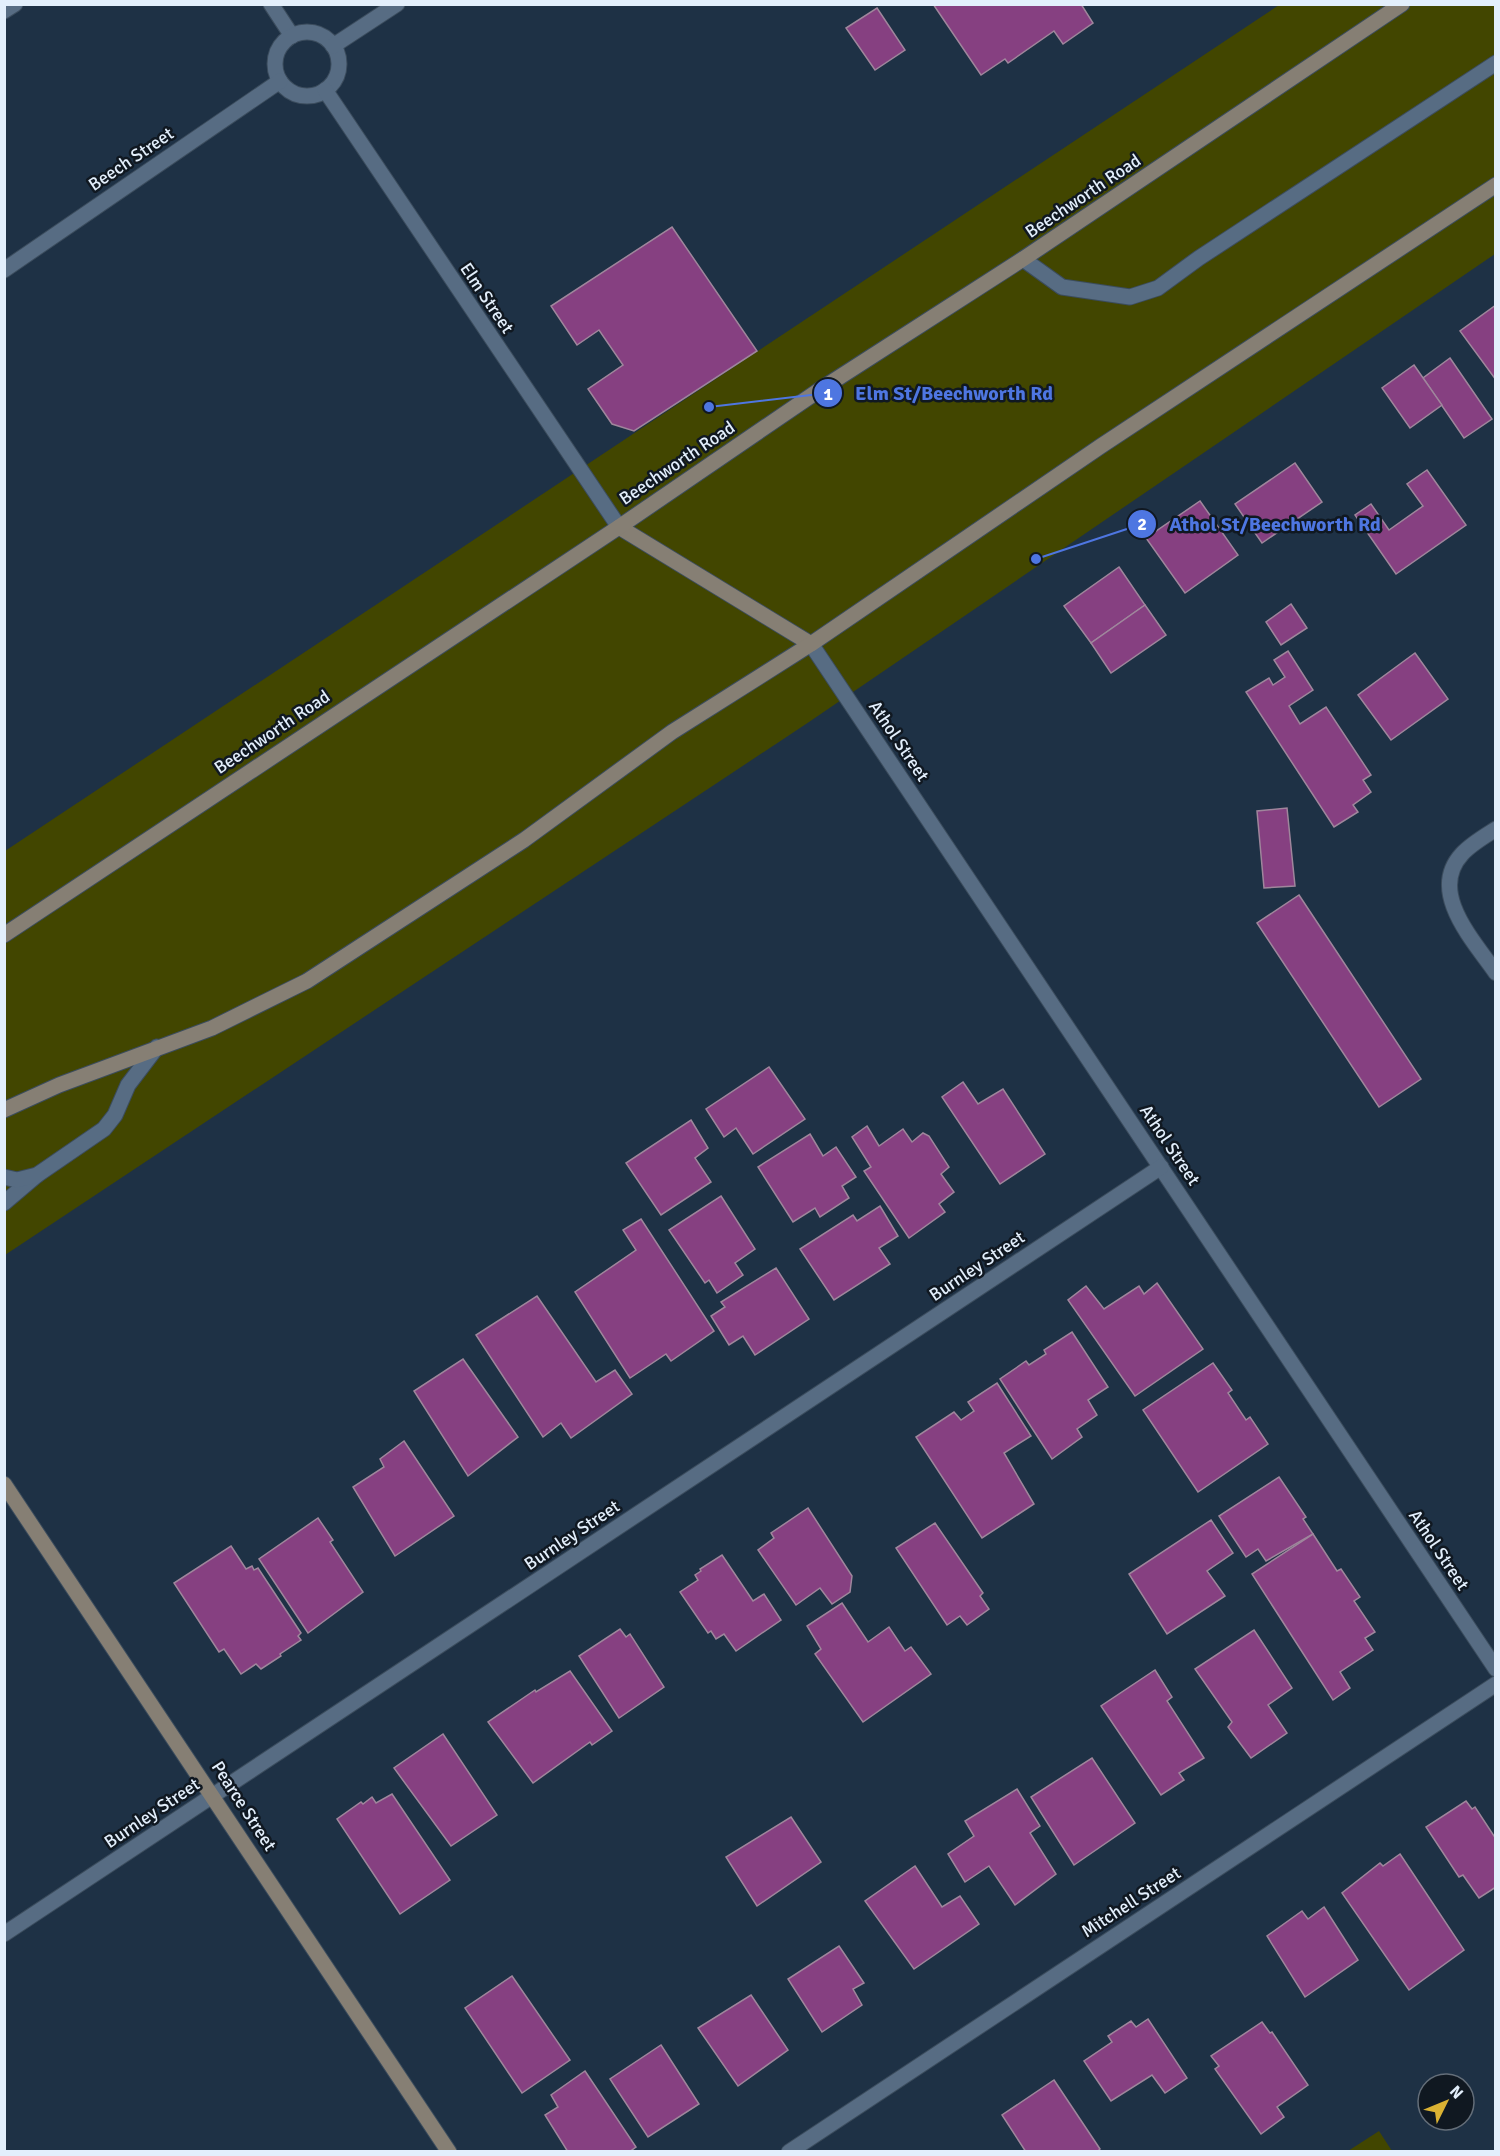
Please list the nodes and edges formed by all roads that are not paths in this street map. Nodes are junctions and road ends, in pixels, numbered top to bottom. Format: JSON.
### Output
{"nodes":[{"id":1,"x":15,"y":4,"type":"edge"},
{"id":2,"x":271,"y":4,"type":"edge"},
{"id":3,"x":397,"y":4,"type":"edge"},
{"id":4,"x":1402,"y":4,"type":"edge"},
{"id":5,"x":4,"y":11,"type":"edge"},
{"id":6,"x":292,"y":36,"type":"junction"},
{"id":7,"x":333,"y":46,"type":"junction"},
{"id":8,"x":1496,"y":63,"type":"edge"},
{"id":9,"x":280,"y":81,"type":"junction"},
{"id":10,"x":325,"y":90,"type":"junction"},
{"id":11,"x":1496,"y":185,"type":"edge"},
{"id":12,"x":1023,"y":259,"type":"junction"},
{"id":13,"x":4,"y":270,"type":"edge"},
{"id":14,"x":619,"y":527,"type":"junction"},
{"id":15,"x":811,"y":644,"type":"junction"},
{"id":16,"x":1496,"y":829,"type":"edge"},
{"id":17,"x":4,"y":935,"type":"edge"},
{"id":18,"x":1496,"y":973,"type":"edge"},
{"id":19,"x":157,"y":1047,"type":"junction"},
{"id":20,"x":4,"y":1110,"type":"edge"},
{"id":21,"x":1161,"y":1167,"type":"junction"},
{"id":22,"x":37,"y":1175,"type":"junction"},
{"id":23,"x":4,"y":1177,"type":"edge"},
{"id":24,"x":4,"y":1203,"type":"edge"},
{"id":25,"x":4,"y":1484,"type":"edge"},
{"id":26,"x":1496,"y":1669,"type":"edge"},
{"id":27,"x":1496,"y":1684,"type":"edge"},
{"id":28,"x":214,"y":1795,"type":"junction"},
{"id":29,"x":4,"y":1934,"type":"edge"},
{"id":30,"x":449,"y":2151,"type":"edge"},
{"id":31,"x":789,"y":2151,"type":"edge"}],
"edges":[{"from":1,"to":5,"type":"street"},
{"from":2,"to":6,"type":"street"},
{"from":3,"to":7,"type":"street"},
{"from":4,"to":12,"type":"main road","name":"Beechworth Road"},
{"from":6,"to":7,"type":"street"},
{"from":6,"to":9,"type":"street"},
{"from":7,"to":10,"type":"street"},
{"from":8,"to":12,"type":"street"},
{"from":9,"to":10,"type":"street"},
{"from":9,"to":13,"type":"street","name":"Beech Street"},
{"from":10,"to":14,"type":"street","name":"Elm Street"},
{"from":11,"to":15,"type":"main road"},
{"from":12,"to":14,"type":"main road","name":"Beechworth Road"},
{"from":14,"to":15,"type":"main road"},
{"from":14,"to":17,"type":"main road","name":"Beechworth Road"},
{"from":15,"to":19,"type":"main road"},
{"from":15,"to":21,"type":"street","name":"Athol Street"},
{"from":16,"to":18,"type":"street"},
{"from":19,"to":20,"type":"main road"},
{"from":19,"to":22,"type":"street"},
{"from":21,"to":26,"type":"street","name":"Athol Street"},
{"from":21,"to":28,"type":"street","name":"Burnley Street"},
{"from":22,"to":23,"type":"street"},
{"from":22,"to":24,"type":"street"},
{"from":25,"to":28,"type":"main road","name":"Pearce Street"},
{"from":27,"to":31,"type":"street","name":"Mitchell Street"},
{"from":28,"to":29,"type":"street","name":"Burnley Street"},
{"from":28,"to":30,"type":"main road","name":"Pearce Street"}]}
